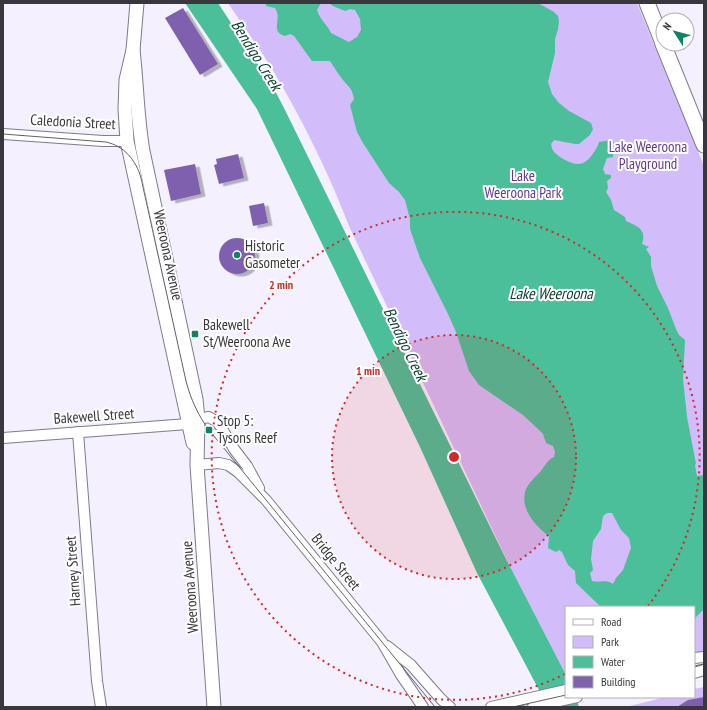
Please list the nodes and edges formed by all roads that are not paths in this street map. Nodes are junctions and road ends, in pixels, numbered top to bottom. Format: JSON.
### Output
{"nodes":[{"id":1,"x":137,"y":3,"type":"edge"},
{"id":2,"x":647,"y":3,"type":"edge"},
{"id":3,"x":655,"y":24,"type":"edge"},
{"id":4,"x":132,"y":50,"type":"junction"},
{"id":5,"x":666,"y":52,"type":"edge"},
{"id":6,"x":676,"y":52,"type":"edge"},
{"id":7,"x":704,"y":120,"type":"edge"},
{"id":8,"x":3,"y":134,"type":"edge"},
{"id":9,"x":141,"y":140,"type":"junction"},
{"id":10,"x":127,"y":141,"type":"junction"},
{"id":11,"x":704,"y":144,"type":"edge"},
{"id":12,"x":193,"y":422,"type":"junction"},
{"id":13,"x":78,"y":432,"type":"junction"},
{"id":14,"x":3,"y":438,"type":"edge"},
{"id":15,"x":197,"y":465,"type":"junction"},
{"id":16,"x":266,"y":500,"type":"junction"},
{"id":17,"x":382,"y":642,"type":"junction"},
{"id":18,"x":565,"y":690,"type":"edge"},
{"id":19,"x":568,"y":698,"type":"edge"},
{"id":20,"x":538,"y":702,"type":"edge"},
{"id":21,"x":101,"y":707,"type":"edge"},
{"id":22,"x":214,"y":707,"type":"edge"},
{"id":23,"x":423,"y":707,"type":"edge"},
{"id":24,"x":450,"y":707,"type":"edge"},
{"id":25,"x":491,"y":707,"type":"edge"}],
"edges":[{"from":1,"to":4,"type":"main road","name":"Weeroona Avenue"},
{"from":2,"to":3,"type":"highway"},
{"from":4,"to":9,"type":"main road","name":"Weeroona Avenue"},
{"from":4,"to":10,"type":"main road","name":"Weeroona Avenue"},
{"from":5,"to":11,"type":"highway"},
{"from":6,"to":7,"type":"highway"},
{"from":8,"to":10,"type":"street","name":"Caledonia Street"},
{"from":9,"to":10,"type":"main road","name":"Caledonia Street"},
{"from":9,"to":12,"type":"main road","name":"Weeroona Avenue"},
{"from":10,"to":12,"type":"main road","name":"Weeroona Avenue"},
{"from":12,"to":13,"type":"street","name":"Bakewell Street"},
{"from":12,"to":15,"type":"main road","name":"Weeroona Avenue"},
{"from":12,"to":16,"type":"street","name":"Bridge Street"},
{"from":13,"to":14,"type":"street","name":"Bakewell Street"},
{"from":13,"to":21,"type":"street","name":"Harney Street"},
{"from":15,"to":16,"type":"street","name":"Bridge Street"},
{"from":15,"to":22,"type":"main road","name":"Weeroona Avenue"},
{"from":16,"to":17,"type":"street","name":"Bridge Street"},
{"from":17,"to":23,"type":"street","name":"Bridge Street"},
{"from":17,"to":24,"type":"street","name":"Bridge Street"},
{"from":18,"to":20,"type":"street"},
{"from":19,"to":20,"type":"street"},
{"from":20,"to":25,"type":"street"}]}
